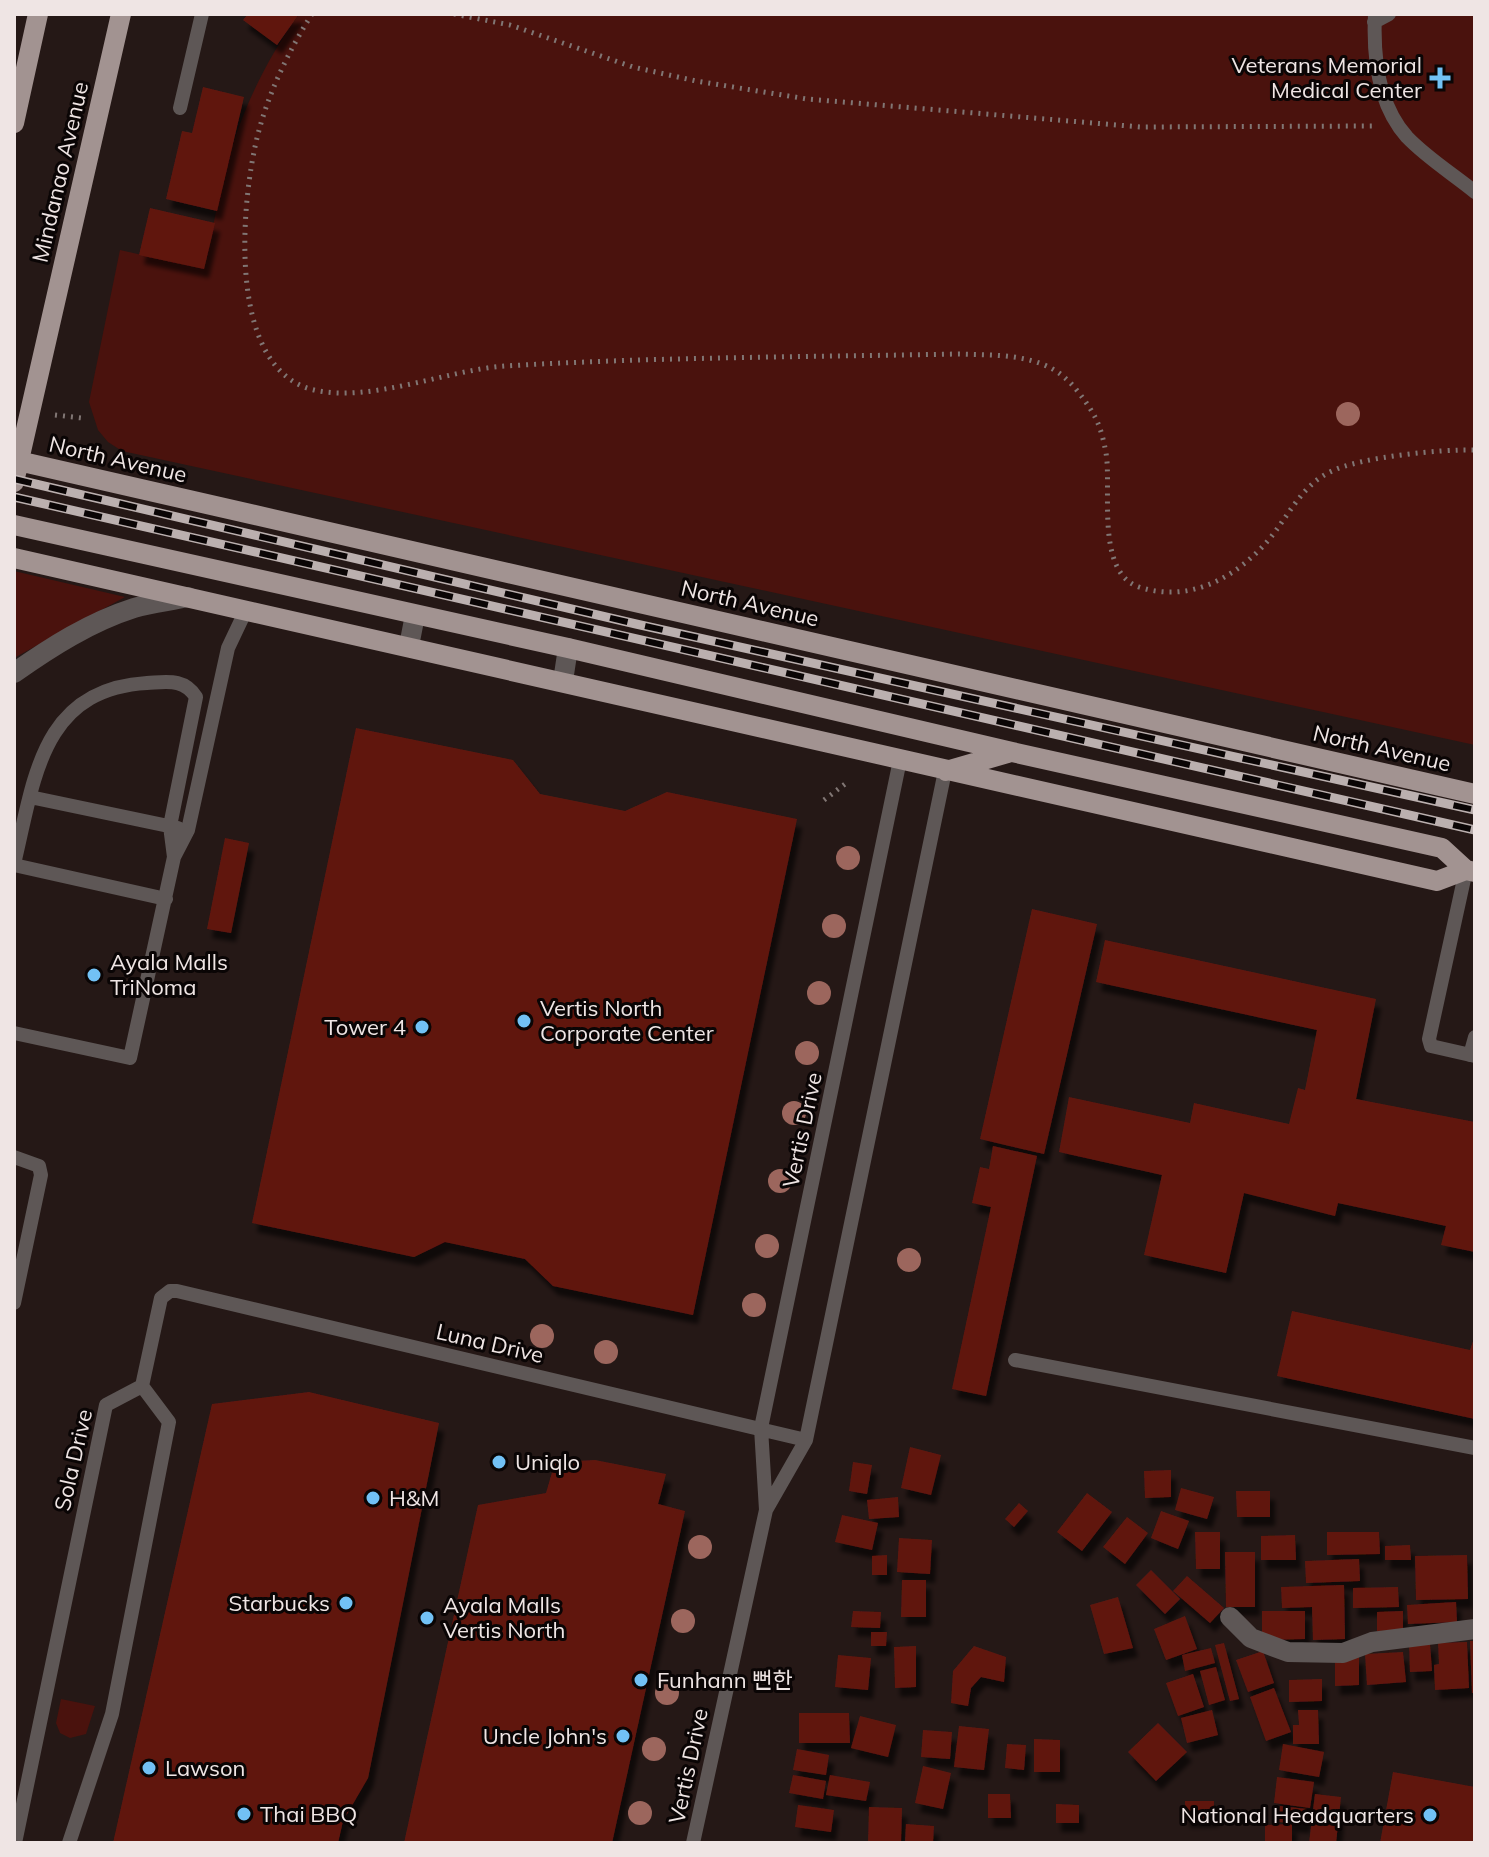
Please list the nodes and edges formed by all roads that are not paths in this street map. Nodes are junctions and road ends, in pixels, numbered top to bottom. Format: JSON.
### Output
{"nodes":[{"id":1,"x":38,"y":14,"type":"edge"},
{"id":2,"x":121,"y":14,"type":"edge"},
{"id":3,"x":202,"y":14,"type":"edge"},
{"id":4,"x":1389,"y":14,"type":"edge"},
{"id":5,"x":1375,"y":18,"type":"edge"},
{"id":6,"x":180,"y":108,"type":"dead end"},
{"id":7,"x":14,"y":123,"type":"edge"},
{"id":8,"x":1475,"y":192,"type":"edge"},
{"id":9,"x":16,"y":460,"type":"edge"},
{"id":10,"x":14,"y":482,"type":"edge"},
{"id":11,"x":14,"y":525,"type":"edge"},
{"id":12,"x":14,"y":558,"type":"edge"},
{"id":13,"x":189,"y":597,"type":"junction"},
{"id":14,"x":246,"y":610,"type":"junction"},
{"id":15,"x":415,"y":615,"type":"junction"},
{"id":16,"x":409,"y":646,"type":"junction"},
{"id":17,"x":568,"y":648,"type":"junction"},
{"id":18,"x":14,"y":673,"type":"edge"},
{"id":19,"x":563,"y":681,"type":"junction"},
{"id":20,"x":874,"y":720,"type":"junction"},
{"id":21,"x":1012,"y":752,"type":"junction"},
{"id":22,"x":900,"y":760,"type":"junction"},
{"id":23,"x":945,"y":771,"type":"junction"},
{"id":24,"x":1475,"y":794,"type":"edge"},
{"id":25,"x":30,"y":797,"type":"junction"},
{"id":26,"x":170,"y":826,"type":"junction"},
{"id":27,"x":188,"y":830,"type":"junction"},
{"id":28,"x":174,"y":857,"type":"junction"},
{"id":29,"x":14,"y":865,"type":"edge"},
{"id":30,"x":1470,"y":871,"type":"edge"},
{"id":31,"x":166,"y":899,"type":"junction"},
{"id":32,"x":14,"y":1033,"type":"edge"},
{"id":33,"x":1475,"y":1037,"type":"edge"},
{"id":34,"x":1473,"y":1056,"type":"edge"},
{"id":35,"x":14,"y":1157,"type":"edge"},
{"id":36,"x":14,"y":1303,"type":"edge"},
{"id":37,"x":1015,"y":1360,"type":"dead end"},
{"id":38,"x":142,"y":1386,"type":"junction"},
{"id":39,"x":761,"y":1428,"type":"junction"},
{"id":40,"x":806,"y":1440,"type":"junction"},
{"id":41,"x":1475,"y":1448,"type":"edge"},
{"id":42,"x":766,"y":1510,"type":"junction"},
{"id":43,"x":1230,"y":1617,"type":"dead end"},
{"id":44,"x":1475,"y":1629,"type":"edge"},
{"id":45,"x":15,"y":1843,"type":"edge"},
{"id":46,"x":69,"y":1843,"type":"edge"},
{"id":47,"x":693,"y":1843,"type":"edge"}],
"edges":[{"from":1,"to":7,"type":"main road"},
{"from":2,"to":9,"type":"main road","name":"Mindanao Avenue"},
{"from":3,"to":6,"type":"lane"},
{"from":4,"to":5,"type":"lane"},
{"from":5,"to":8,"type":"lane"},
{"from":9,"to":10,"type":"main road","name":"Mindanao Avenue"},
{"from":9,"to":24,"type":"main road","name":"North Avenue"},
{"from":11,"to":15,"type":"main road"},
{"from":12,"to":13,"type":"main road"},
{"from":13,"to":14,"type":"main road"},
{"from":13,"to":18,"type":"street"},
{"from":14,"to":16,"type":"main road"},
{"from":14,"to":27,"type":"lane"},
{"from":15,"to":16,"type":"street"},
{"from":15,"to":17,"type":"main road"},
{"from":16,"to":19,"type":"main road"},
{"from":17,"to":19,"type":"street"},
{"from":17,"to":20,"type":"main road"},
{"from":19,"to":22,"type":"main road"},
{"from":20,"to":21,"type":"main road"},
{"from":20,"to":22,"type":"main road"},
{"from":21,"to":23,"type":"main road"},
{"from":21,"to":30,"type":"main road"},
{"from":22,"to":23,"type":"main road"},
{"from":22,"to":39,"type":"lane","name":"Vertis Drive"},
{"from":23,"to":30,"type":"main road"},
{"from":23,"to":40,"type":"lane","name":"Vertis Drive"},
{"from":25,"to":26,"type":"lane"},
{"from":25,"to":26,"type":"lane"},
{"from":25,"to":29,"type":"lane"},
{"from":26,"to":27,"type":"lane"},
{"from":26,"to":28,"type":"lane"},
{"from":27,"to":28,"type":"lane"},
{"from":28,"to":31,"type":"lane"},
{"from":29,"to":31,"type":"lane"},
{"from":30,"to":34,"type":"lane"},
{"from":31,"to":32,"type":"lane"},
{"from":33,"to":34,"type":"lane"},
{"from":35,"to":36,"type":"lane"},
{"from":37,"to":41,"type":"lane"},
{"from":38,"to":39,"type":"lane","name":"Luna Drive"},
{"from":38,"to":45,"type":"lane","name":"Sola Drive"},
{"from":38,"to":46,"type":"lane"},
{"from":39,"to":40,"type":"lane","name":"Luna Drive"},
{"from":39,"to":42,"type":"lane","name":"Vertis Drive"},
{"from":40,"to":42,"type":"lane","name":"Vertis Drive"},
{"from":42,"to":47,"type":"lane","name":"Vertis Drive"},
{"from":43,"to":44,"type":"street"}]}
